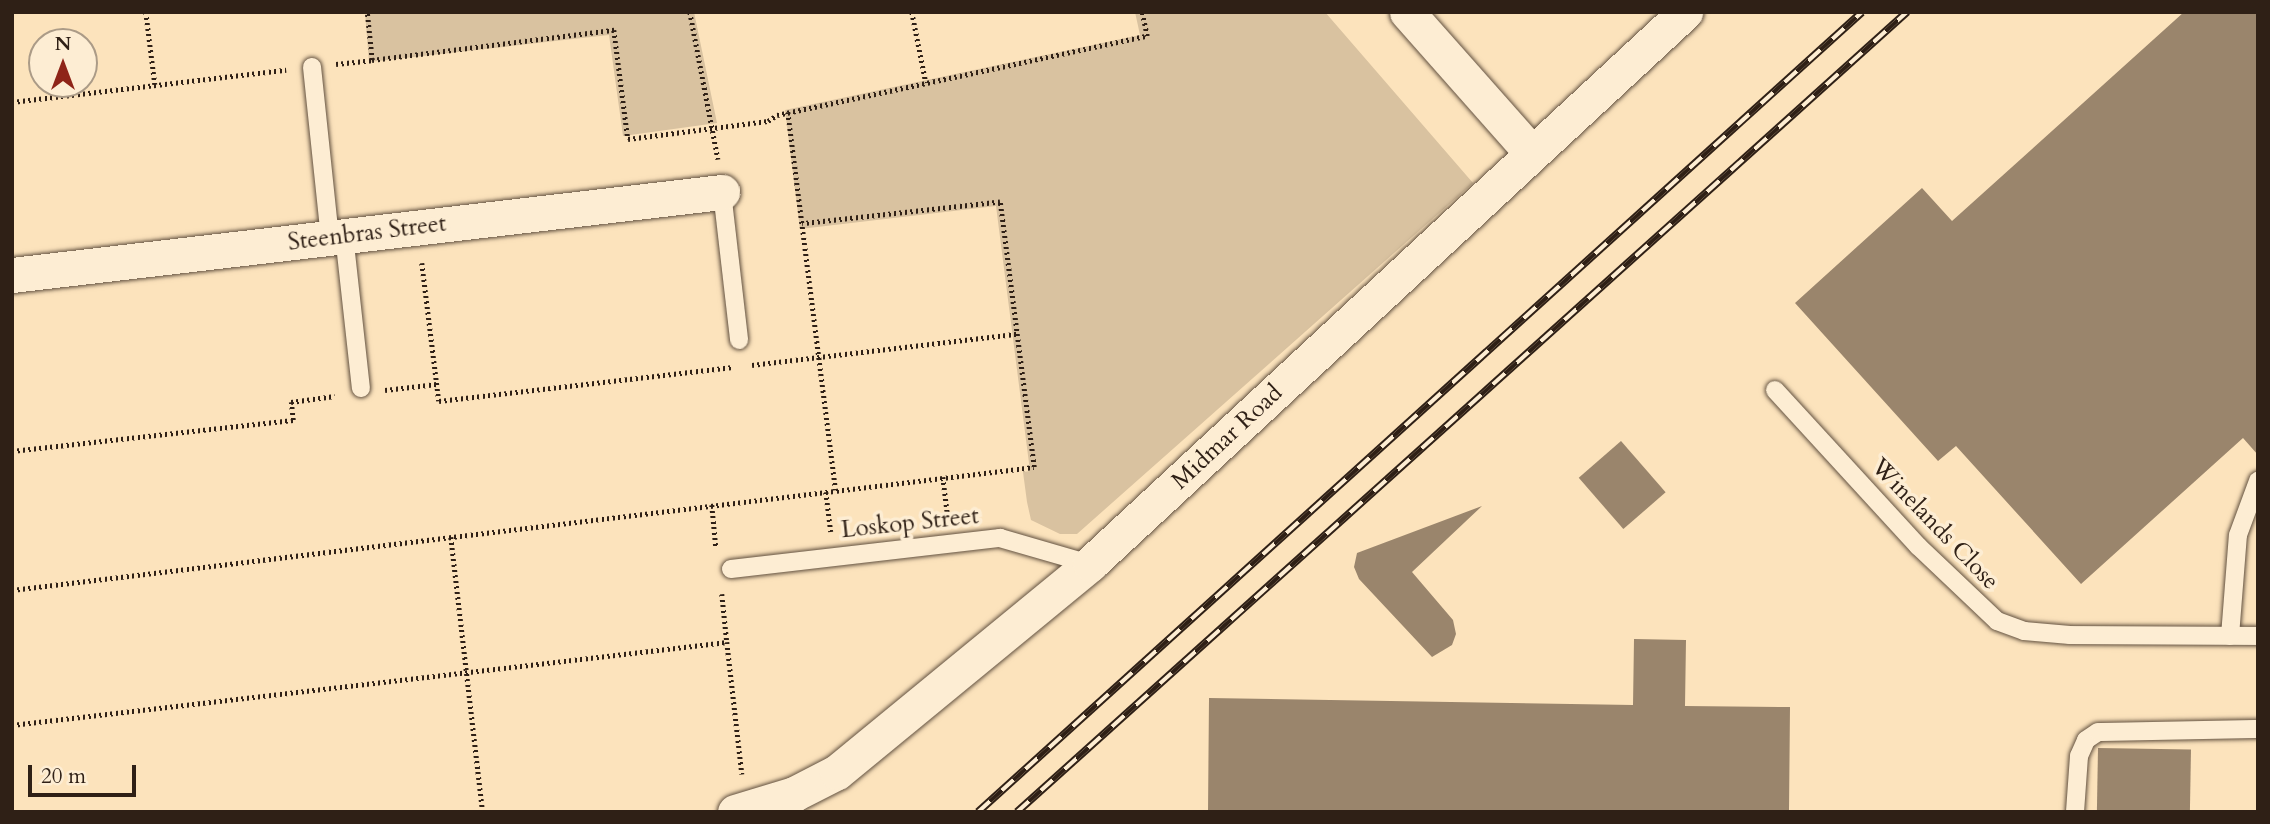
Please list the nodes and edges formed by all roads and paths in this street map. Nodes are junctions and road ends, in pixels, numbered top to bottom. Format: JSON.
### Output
{"nodes":[{"id":1,"x":146,"y":12,"type":"edge"},
{"id":2,"x":367,"y":12,"type":"edge"},
{"id":3,"x":690,"y":12,"type":"edge"},
{"id":4,"x":912,"y":12,"type":"edge"},
{"id":5,"x":1142,"y":12,"type":"edge"},
{"id":6,"x":1407,"y":12,"type":"edge"},
{"id":7,"x":1685,"y":12,"type":"edge"},
{"id":8,"x":372,"y":60,"type":"junction"},
{"id":9,"x":312,"y":67,"type":"junction"},
{"id":10,"x":926,"y":83,"type":"junction"},
{"id":11,"x":155,"y":85,"type":"junction"},
{"id":12,"x":12,"y":102,"type":"edge"},
{"id":13,"x":788,"y":112,"type":"junction"},
{"id":14,"x":714,"y":128,"type":"junction"},
{"id":15,"x":1531,"y":152,"type":"junction"},
{"id":16,"x":722,"y":192,"type":"junction"},
{"id":17,"x":802,"y":224,"type":"junction"},
{"id":18,"x":417,"y":227,"type":"junction"},
{"id":19,"x":337,"y":236,"type":"junction"},
{"id":20,"x":12,"y":275,"type":"edge"},
{"id":21,"x":1017,"y":334,"type":"junction"},
{"id":22,"x":739,"y":340,"type":"dead end"},
{"id":23,"x":819,"y":357,"type":"junction"},
{"id":24,"x":437,"y":384,"type":"junction"},
{"id":25,"x":362,"y":390,"type":"junction"},
{"id":26,"x":1775,"y":390,"type":"dead end"},
{"id":27,"x":12,"y":451,"type":"edge"},
{"id":28,"x":943,"y":477,"type":"junction"},
{"id":29,"x":2258,"y":481,"type":"edge"},
{"id":30,"x":836,"y":490,"type":"junction"},
{"id":31,"x":826,"y":492,"type":"junction"},
{"id":32,"x":451,"y":537,"type":"junction"},
{"id":33,"x":951,"y":541,"type":"junction"},
{"id":34,"x":833,"y":556,"type":"junction"},
{"id":35,"x":1090,"y":565,"type":"junction"},
{"id":36,"x":731,"y":569,"type":"dead end"},
{"id":37,"x":12,"y":590,"type":"edge"},
{"id":38,"x":2230,"y":636,"type":"junction"},
{"id":39,"x":2258,"y":636,"type":"edge"},
{"id":40,"x":467,"y":672,"type":"junction"},
{"id":41,"x":12,"y":725,"type":"edge"},
{"id":42,"x":2258,"y":729,"type":"edge"},
{"id":43,"x":740,"y":811,"type":"edge"},
{"id":44,"x":483,"y":812,"type":"edge"},
{"id":45,"x":2075,"y":812,"type":"edge"}],
"edges":[{"from":1,"to":11,"type":"path"},
{"from":2,"to":8,"type":"path"},
{"from":3,"to":14,"type":"path"},
{"from":4,"to":10,"type":"path"},
{"from":5,"to":10,"type":"path"},
{"from":6,"to":15,"type":"street"},
{"from":7,"to":15,"type":"street","name":"Midmar Road"},
{"from":8,"to":9,"type":"path"},
{"from":8,"to":14,"type":"path"},
{"from":9,"to":11,"type":"path"},
{"from":9,"to":19,"type":"lane"},
{"from":10,"to":13,"type":"path"},
{"from":11,"to":12,"type":"path"},
{"from":13,"to":14,"type":"path"},
{"from":13,"to":17,"type":"path"},
{"from":14,"to":16,"type":"path"},
{"from":15,"to":35,"type":"street","name":"Midmar Road"},
{"from":16,"to":18,"type":"street","name":"Steenbras Street"},
{"from":16,"to":22,"type":"lane"},
{"from":17,"to":21,"type":"path"},
{"from":17,"to":23,"type":"path"},
{"from":18,"to":19,"type":"street","name":"Steenbras Street"},
{"from":18,"to":24,"type":"path"},
{"from":19,"to":20,"type":"street","name":"Steenbras Street"},
{"from":19,"to":25,"type":"lane"},
{"from":21,"to":23,"type":"path"},
{"from":21,"to":28,"type":"path"},
{"from":23,"to":24,"type":"path"},
{"from":23,"to":30,"type":"path"},
{"from":24,"to":25,"type":"path"},
{"from":25,"to":27,"type":"path"},
{"from":26,"to":38,"type":"lane","name":"Winelands Close"},
{"from":28,"to":30,"type":"path"},
{"from":28,"to":33,"type":"path"},
{"from":29,"to":38,"type":"lane"},
{"from":30,"to":31,"type":"path"},
{"from":31,"to":32,"type":"path"},
{"from":31,"to":34,"type":"path"},
{"from":32,"to":37,"type":"path"},
{"from":32,"to":40,"type":"path"},
{"from":33,"to":34,"type":"lane","name":"Loskop Street"},
{"from":33,"to":35,"type":"lane","name":"Loskop Street"},
{"from":34,"to":36,"type":"lane","name":"Loskop Street"},
{"from":35,"to":43,"type":"street","name":"Midmar Road"},
{"from":38,"to":39,"type":"lane","name":"Winelands Close"},
{"from":40,"to":41,"type":"path"},
{"from":40,"to":43,"type":"path"},
{"from":40,"to":44,"type":"path"},
{"from":42,"to":45,"type":"lane"}]}
